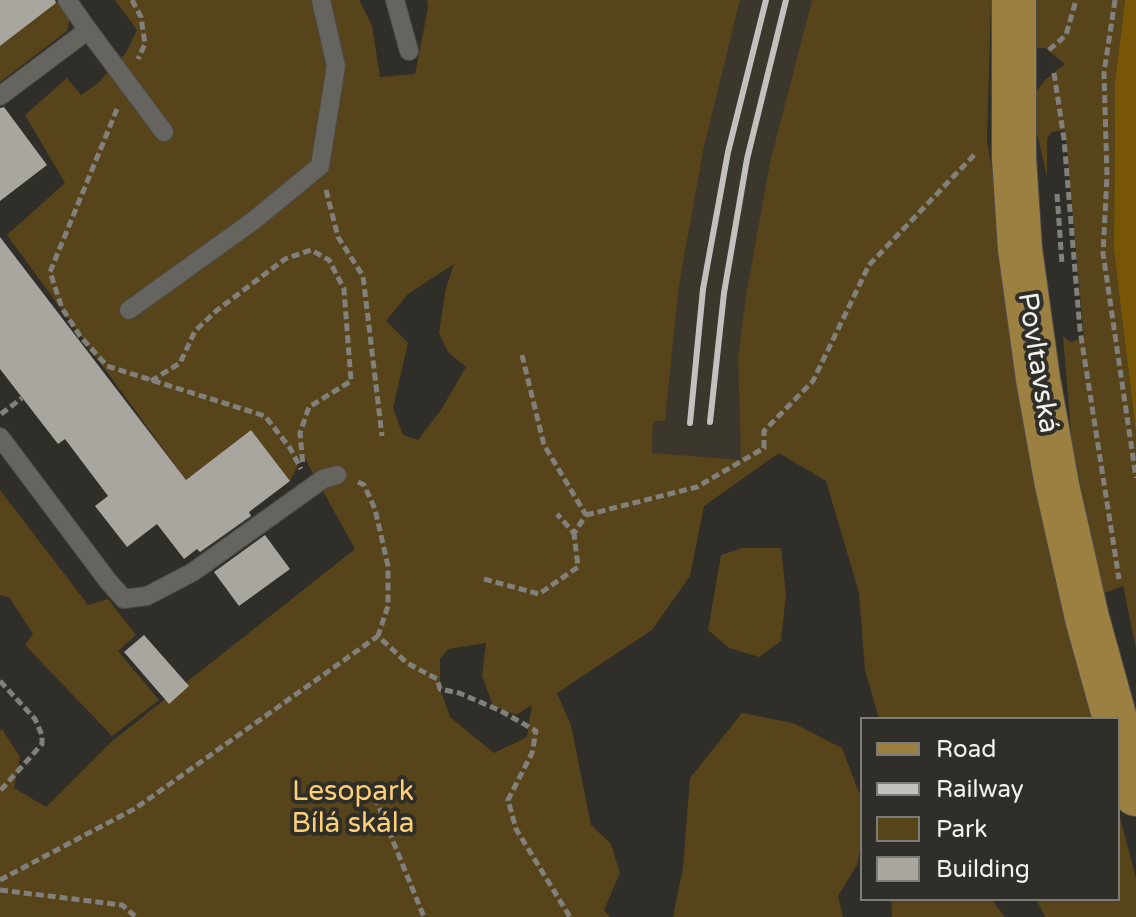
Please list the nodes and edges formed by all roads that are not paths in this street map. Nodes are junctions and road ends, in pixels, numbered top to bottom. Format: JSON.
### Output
{"nodes":[{"id":1,"x":67,"y":0,"type":"edge"},
{"id":2,"x":321,"y":0,"type":"edge"},
{"id":3,"x":395,"y":0,"type":"edge"},
{"id":4,"x":1014,"y":0,"type":"edge"},
{"id":5,"x":88,"y":30,"type":"junction"},
{"id":6,"x":409,"y":51,"type":"dead end"},
{"id":7,"x":0,"y":96,"type":"edge"},
{"id":8,"x":164,"y":132,"type":"dead end"},
{"id":9,"x":129,"y":310,"type":"dead end"},
{"id":10,"x":0,"y":437,"type":"edge"},
{"id":11,"x":337,"y":475,"type":"road end"},
{"id":12,"x":1114,"y":717,"type":"edge"},
{"id":13,"x":1120,"y":736,"type":"edge"},
{"id":14,"x":1136,"y":794,"type":"edge"}],
"edges":[{"from":1,"to":5,"type":"lane"},
{"from":2,"to":9,"type":"lane"},
{"from":3,"to":6,"type":"lane"},
{"from":4,"to":12,"type":"main road","name":"Povltavská"},
{"from":5,"to":7,"type":"lane"},
{"from":5,"to":8,"type":"lane"},
{"from":10,"to":11,"type":"lane"},
{"from":13,"to":14,"type":"main road"}]}
